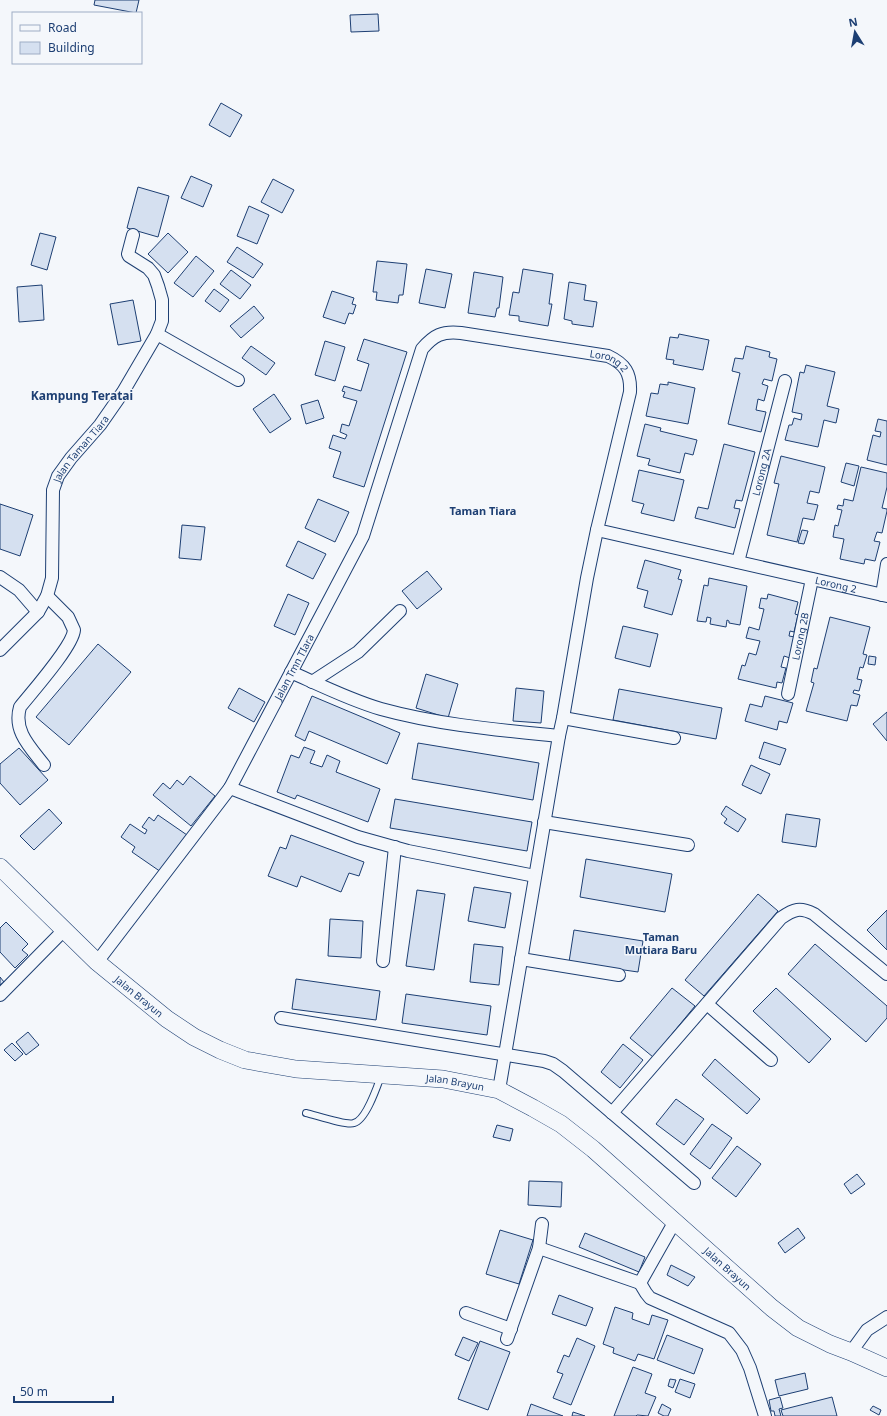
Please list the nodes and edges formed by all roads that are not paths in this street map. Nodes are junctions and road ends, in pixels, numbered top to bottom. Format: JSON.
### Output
{"nodes":[{"id":1,"x":133,"y":235,"type":"dead end"},
{"id":2,"x":157,"y":334,"type":"junction"},
{"id":3,"x":429,"y":340,"type":"joint"},
{"id":4,"x":238,"y":380,"type":"dead end"},
{"id":5,"x":785,"y":381,"type":"dead end"},
{"id":6,"x":597,"y":530,"type":"junction"},
{"id":7,"x":738,"y":562,"type":"junction"},
{"id":8,"x":887,"y":564,"type":"edge"},
{"id":9,"x":0,"y":577,"type":"edge"},
{"id":10,"x":812,"y":579,"type":"junction"},
{"id":11,"x":46,"y":596,"type":"junction"},
{"id":12,"x":885,"y":596,"type":"edge"},
{"id":13,"x":38,"y":612,"type":"junction"},
{"id":14,"x":400,"y":612,"type":"dead end"},
{"id":15,"x":0,"y":650,"type":"edge"},
{"id":16,"x":291,"y":672,"type":"junction"},
{"id":17,"x":312,"y":682,"type":"junction"},
{"id":18,"x":788,"y":694,"type":"dead end"},
{"id":19,"x":563,"y":718,"type":"junction"},
{"id":20,"x":559,"y":736,"type":"junction"},
{"id":21,"x":674,"y":738,"type":"dead end"},
{"id":22,"x":44,"y":765,"type":"dead end"},
{"id":23,"x":230,"y":788,"type":"junction"},
{"id":24,"x":544,"y":822,"type":"junction"},
{"id":25,"x":688,"y":845,"type":"dead end"},
{"id":26,"x":395,"y":847,"type":"junction"},
{"id":27,"x":0,"y":866,"type":"edge"},
{"id":28,"x":535,"y":876,"type":"junction"},
{"id":29,"x":64,"y":930,"type":"junction"},
{"id":30,"x":521,"y":959,"type":"junction"},
{"id":31,"x":383,"y":960,"type":"dead end"},
{"id":32,"x":97,"y":962,"type":"junction"},
{"id":33,"x":887,"y":974,"type":"edge"},
{"id":34,"x":618,"y":975,"type":"dead end"},
{"id":35,"x":0,"y":996,"type":"edge"},
{"id":36,"x":706,"y":1004,"type":"junction"},
{"id":37,"x":281,"y":1018,"type":"dead end"},
{"id":38,"x":505,"y":1055,"type":"junction"},
{"id":39,"x":771,"y":1060,"type":"dead end"},
{"id":40,"x":382,"y":1075,"type":"junction"},
{"id":41,"x":499,"y":1090,"type":"junction"},
{"id":42,"x":306,"y":1113,"type":"dead end"},
{"id":43,"x":612,"y":1113,"type":"junction"},
{"id":44,"x":694,"y":1183,"type":"dead end"},
{"id":45,"x":675,"y":1221,"type":"junction"},
{"id":46,"x":542,"y":1224,"type":"dead end"},
{"id":47,"x":540,"y":1248,"type":"junction"},
{"id":48,"x":640,"y":1283,"type":"junction"},
{"id":49,"x":466,"y":1314,"type":"dead end"},
{"id":50,"x":887,"y":1317,"type":"edge"},
{"id":51,"x":851,"y":1352,"type":"junction"},
{"id":52,"x":887,"y":1368,"type":"edge"},
{"id":53,"x":765,"y":1416,"type":"edge"}],
"edges":[{"from":1,"to":2,"type":"street","name":"Jalan Taman Tiara"},
{"from":2,"to":4,"type":"street"},
{"from":2,"to":11,"type":"street","name":"Jalan Taman Tiara"},
{"from":3,"to":6,"type":"street","name":"Lorong 2"},
{"from":3,"to":16,"type":"street","name":"Jalan Tmn TIara"},
{"from":5,"to":7,"type":"street","name":"Lorong 2A"},
{"from":6,"to":7,"type":"street","name":"Lorong 2"},
{"from":6,"to":19,"type":"street","name":"Lorong 2"},
{"from":7,"to":10,"type":"street","name":"Lorong 2"},
{"from":8,"to":12,"type":"street"},
{"from":9,"to":13,"type":"street"},
{"from":10,"to":12,"type":"street","name":"Lorong 2"},
{"from":10,"to":18,"type":"street","name":"Lorong 2B"},
{"from":11,"to":13,"type":"street","name":"Jalan Taman Tiara"},
{"from":11,"to":22,"type":"street"},
{"from":13,"to":15,"type":"street","name":"Jalan Taman Tiara"},
{"from":14,"to":17,"type":"street"},
{"from":16,"to":17,"type":"street"},
{"from":16,"to":23,"type":"street","name":"Jalan Tmn TIara"},
{"from":17,"to":20,"type":"street"},
{"from":19,"to":20,"type":"street","name":"Lorong 2"},
{"from":19,"to":21,"type":"street"},
{"from":20,"to":24,"type":"street","name":"Lorong 2"},
{"from":23,"to":26,"type":"street"},
{"from":23,"to":32,"type":"street","name":"Jalan Tmn TIara"},
{"from":24,"to":25,"type":"street"},
{"from":24,"to":28,"type":"street","name":"Lorong 2"},
{"from":26,"to":28,"type":"street"},
{"from":26,"to":31,"type":"street"},
{"from":27,"to":29,"type":"main road","name":"Jalan Brayun"},
{"from":28,"to":30,"type":"street","name":"Lorong 2"},
{"from":29,"to":32,"type":"main road","name":"Jalan Brayun"},
{"from":29,"to":35,"type":"street"},
{"from":30,"to":34,"type":"street"},
{"from":30,"to":38,"type":"street","name":"Lorong 2"},
{"from":32,"to":40,"type":"main road","name":"Jalan Brayun"},
{"from":33,"to":36,"type":"street"},
{"from":36,"to":39,"type":"street"},
{"from":36,"to":43,"type":"street"},
{"from":37,"to":38,"type":"street"},
{"from":38,"to":41,"type":"street","name":"Lorong 2"},
{"from":38,"to":43,"type":"street"},
{"from":40,"to":41,"type":"main road","name":"Jalan Brayun"},
{"from":40,"to":42,"type":"lane"},
{"from":41,"to":45,"type":"main road","name":"Jalan Brayun"},
{"from":43,"to":44,"type":"street"},
{"from":45,"to":48,"type":"street"},
{"from":45,"to":51,"type":"main road","name":"Jalan Brayun"},
{"from":46,"to":47,"type":"street"},
{"from":47,"to":48,"type":"street"},
{"from":47,"to":49,"type":"street"},
{"from":48,"to":53,"type":"street"},
{"from":50,"to":51,"type":"street"},
{"from":51,"to":52,"type":"main road","name":"Jalan Brayun"}]}
